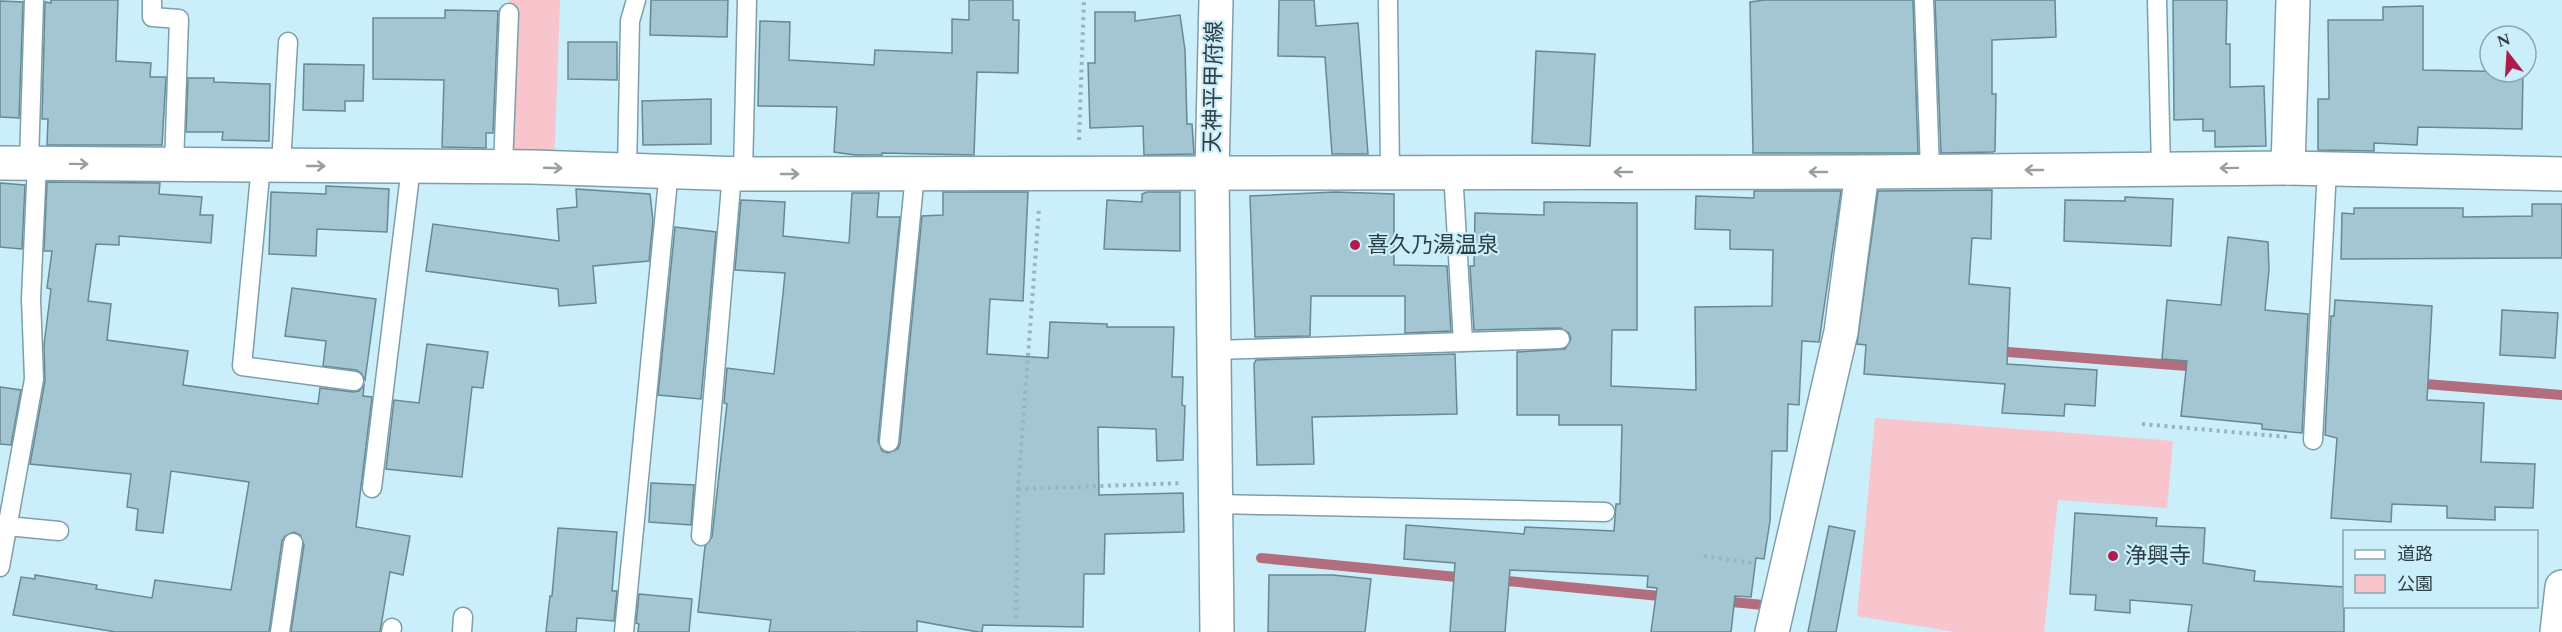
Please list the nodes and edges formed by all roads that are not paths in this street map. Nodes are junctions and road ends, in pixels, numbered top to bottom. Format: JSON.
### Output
{"nodes":[{"id":1,"x":34,"y":0,"type":"edge"},
{"id":2,"x":152,"y":0,"type":"edge"},
{"id":3,"x":636,"y":0,"type":"edge"},
{"id":4,"x":747,"y":0,"type":"edge"},
{"id":5,"x":1216,"y":0,"type":"edge"},
{"id":6,"x":1388,"y":0,"type":"edge"},
{"id":7,"x":1924,"y":0,"type":"edge"},
{"id":8,"x":2157,"y":0,"type":"edge"},
{"id":9,"x":2293,"y":0,"type":"edge"},
{"id":10,"x":510,"y":13,"type":"dead end"},
{"id":11,"x":288,"y":42,"type":"dead end"},
{"id":12,"x":22,"y":163,"type":"edge"},
{"id":13,"x":174,"y":165,"type":"junction"},
{"id":14,"x":271,"y":165,"type":"junction"},
{"id":15,"x":411,"y":166,"type":"junction"},
{"id":16,"x":503,"y":167,"type":"junction"},
{"id":17,"x":2288,"y":168,"type":"junction"},
{"id":18,"x":2161,"y":169,"type":"junction"},
{"id":19,"x":2327,"y":169,"type":"junction"},
{"id":20,"x":627,"y":170,"type":"junction"},
{"id":21,"x":669,"y":170,"type":"junction"},
{"id":22,"x":1930,"y":170,"type":"junction"},
{"id":23,"x":1454,"y":171,"type":"junction"},
{"id":24,"x":1390,"y":172,"type":"junction"},
{"id":25,"x":1862,"y":172,"type":"junction"},
{"id":26,"x":1212,"y":173,"type":"junction"},
{"id":27,"x":738,"y":174,"type":"junction"},
{"id":28,"x":915,"y":174,"type":"junction"},
{"id":29,"x":2562,"y":174,"type":"edge"},
{"id":30,"x":1560,"y":339,"type":"dead end"},
{"id":31,"x":1463,"y":342,"type":"junction"},
{"id":32,"x":1214,"y":350,"type":"junction"},
{"id":33,"x":354,"y":381,"type":"dead end"},
{"id":34,"x":2313,"y":440,"type":"road end"},
{"id":35,"x":889,"y":442,"type":"dead end"},
{"id":36,"x":372,"y":488,"type":"dead end"},
{"id":37,"x":1216,"y":493,"type":"junction"},
{"id":38,"x":1605,"y":512,"type":"dead end"},
{"id":39,"x":7,"y":526,"type":"junction"},
{"id":40,"x":58,"y":531,"type":"dead end"},
{"id":41,"x":701,"y":536,"type":"dead end"},
{"id":42,"x":293,"y":543,"type":"dead end"},
{"id":43,"x":0,"y":567,"type":"edge"},
{"id":44,"x":2562,"y":587,"type":"edge"},
{"id":45,"x":280,"y":632,"type":"edge"},
{"id":46,"x":624,"y":632,"type":"edge"},
{"id":47,"x":1217,"y":632,"type":"edge"},
{"id":48,"x":1772,"y":632,"type":"edge"},
{"id":49,"x":2557,"y":632,"type":"edge"}],
"edges":[{"from":1,"to":12,"type":"lane"},
{"from":2,"to":13,"type":"lane"},
{"from":3,"to":20,"type":"lane"},
{"from":4,"to":27,"type":"lane"},
{"from":5,"to":26,"type":"street","name":"天神平甲府線"},
{"from":6,"to":24,"type":"lane"},
{"from":7,"to":22,"type":"lane"},
{"from":8,"to":18,"type":"lane"},
{"from":9,"to":17,"type":"street"},
{"from":10,"to":16,"type":"lane"},
{"from":11,"to":14,"type":"lane"},
{"from":12,"to":13,"type":"street","one_way":true},
{"from":12,"to":39,"type":"lane"},
{"from":13,"to":14,"type":"street"},
{"from":14,"to":15,"type":"street","one_way":true},
{"from":14,"to":33,"type":"lane"},
{"from":15,"to":16,"type":"street"},
{"from":15,"to":36,"type":"lane"},
{"from":16,"to":20,"type":"street","one_way":true},
{"from":17,"to":18,"type":"street","one_way":true},
{"from":17,"to":19,"type":"street"},
{"from":18,"to":22,"type":"street","one_way":true},
{"from":19,"to":29,"type":"street"},
{"from":19,"to":34,"type":"lane"},
{"from":20,"to":21,"type":"street"},
{"from":21,"to":27,"type":"street"},
{"from":21,"to":46,"type":"lane"},
{"from":22,"to":25,"type":"street"},
{"from":23,"to":24,"type":"street"},
{"from":25,"to":23,"type":"street","one_way":true},
{"from":23,"to":31,"type":"lane"},
{"from":24,"to":26,"type":"street"},
{"from":25,"to":48,"type":"street"},
{"from":26,"to":28,"type":"street"},
{"from":26,"to":32,"type":"street","name":"天神平甲府線"},
{"from":27,"to":28,"type":"street","one_way":true},
{"from":27,"to":41,"type":"lane"},
{"from":28,"to":35,"type":"lane"},
{"from":30,"to":31,"type":"lane"},
{"from":31,"to":32,"type":"lane"},
{"from":32,"to":37,"type":"street","name":"天神平甲府線"},
{"from":37,"to":38,"type":"lane"},
{"from":37,"to":47,"type":"street","name":"天神平甲府線"},
{"from":39,"to":40,"type":"lane"},
{"from":39,"to":43,"type":"lane"},
{"from":42,"to":45,"type":"lane"},
{"from":44,"to":49,"type":"street"}]}
